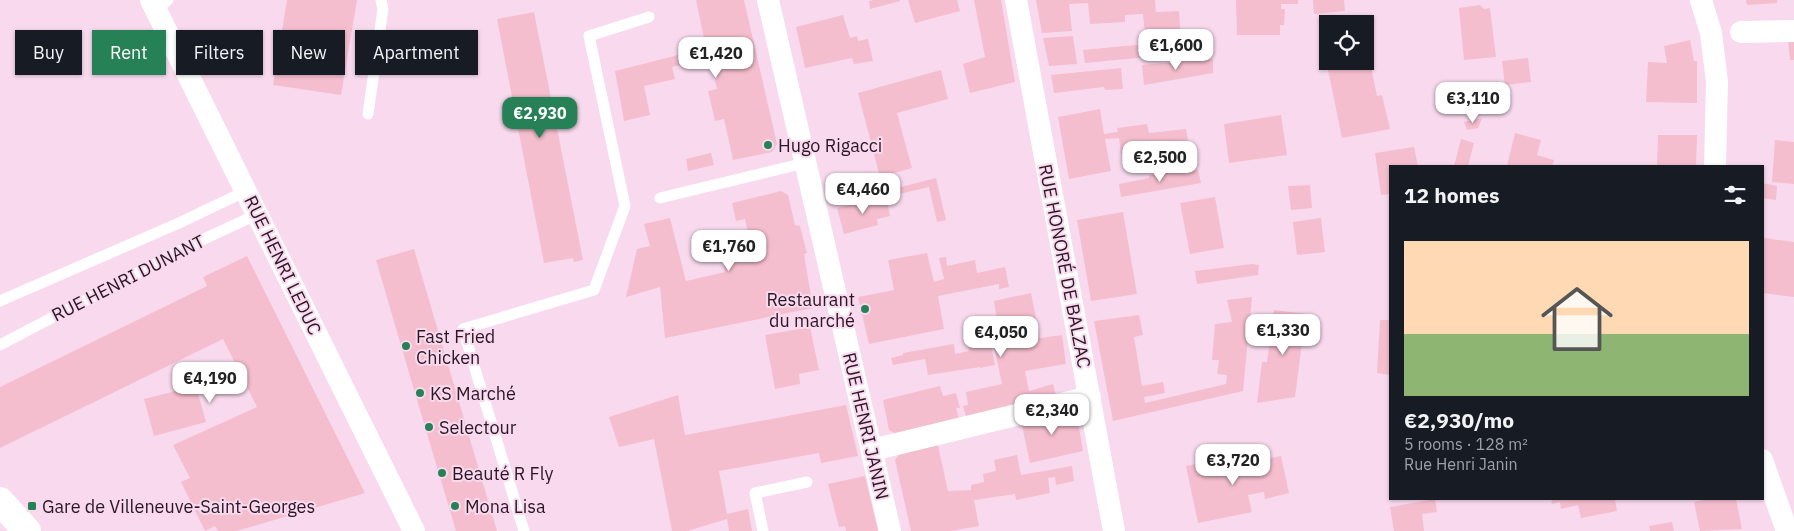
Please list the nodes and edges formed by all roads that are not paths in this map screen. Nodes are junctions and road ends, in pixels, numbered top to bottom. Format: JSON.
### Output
{"nodes":[{"id":1,"x":381,"y":0,"type":"edge"},
{"id":2,"x":768,"y":0,"type":"edge"},
{"id":3,"x":1016,"y":0,"type":"edge"},
{"id":4,"x":1701,"y":0,"type":"edge"},
{"id":5,"x":158,"y":4,"type":"edge"},
{"id":6,"x":649,"y":17,"type":"dead end"},
{"id":7,"x":1794,"y":31,"type":"edge"},
{"id":8,"x":1741,"y":32,"type":"dead end"},
{"id":9,"x":368,"y":114,"type":"dead end"},
{"id":10,"x":805,"y":163,"type":"junction"},
{"id":11,"x":1715,"y":165,"type":"edge"},
{"id":12,"x":246,"y":191,"type":"junction"},
{"id":13,"x":660,"y":198,"type":"dead end"},
{"id":14,"x":258,"y":214,"type":"junction"},
{"id":15,"x":0,"y":301,"type":"edge"},
{"id":16,"x":0,"y":345,"type":"edge"},
{"id":17,"x":1090,"y":397,"type":"junction"},
{"id":18,"x":872,"y":450,"type":"junction"},
{"id":19,"x":1764,"y":466,"type":"edge"},
{"id":20,"x":807,"y":482,"type":"dead end"},
{"id":21,"x":0,"y":501,"type":"edge"},
{"id":22,"x":27,"y":531,"type":"edge"},
{"id":23,"x":414,"y":531,"type":"edge"},
{"id":24,"x":524,"y":531,"type":"edge"},
{"id":25,"x":764,"y":531,"type":"edge"},
{"id":26,"x":890,"y":531,"type":"edge"},
{"id":27,"x":1114,"y":531,"type":"edge"},
{"id":28,"x":1787,"y":531,"type":"edge"}],
"edges":[{"from":1,"to":9,"type":"lane"},
{"from":2,"to":10,"type":"street","name":"RUE HENRI JANIN"},
{"from":3,"to":17,"type":"street","name":"RUE HONORÉ DE BALZAC"},
{"from":4,"to":11,"type":"street"},
{"from":5,"to":12,"type":"street","name":"RUE HENRI LEDUC"},
{"from":6,"to":24,"type":"lane"},
{"from":7,"to":8,"type":"street"},
{"from":10,"to":13,"type":"lane"},
{"from":10,"to":18,"type":"street","name":"RUE HENRI JANIN"},
{"from":12,"to":14,"type":"street","name":"RUE HENRI LEDUC"},
{"from":12,"to":15,"type":"lane","name":"RUE HENRI DUNANT"},
{"from":14,"to":16,"type":"lane","name":"RUE HENRI DUNANT"},
{"from":14,"to":23,"type":"street","name":"RUE HENRI LEDUC"},
{"from":17,"to":18,"type":"street"},
{"from":17,"to":27,"type":"street","name":"RUE HONORÉ DE BALZAC"},
{"from":18,"to":26,"type":"street","name":"RUE HENRI JANIN"},
{"from":19,"to":28,"type":"street"},
{"from":20,"to":25,"type":"lane"},
{"from":21,"to":22,"type":"main road"}]}
